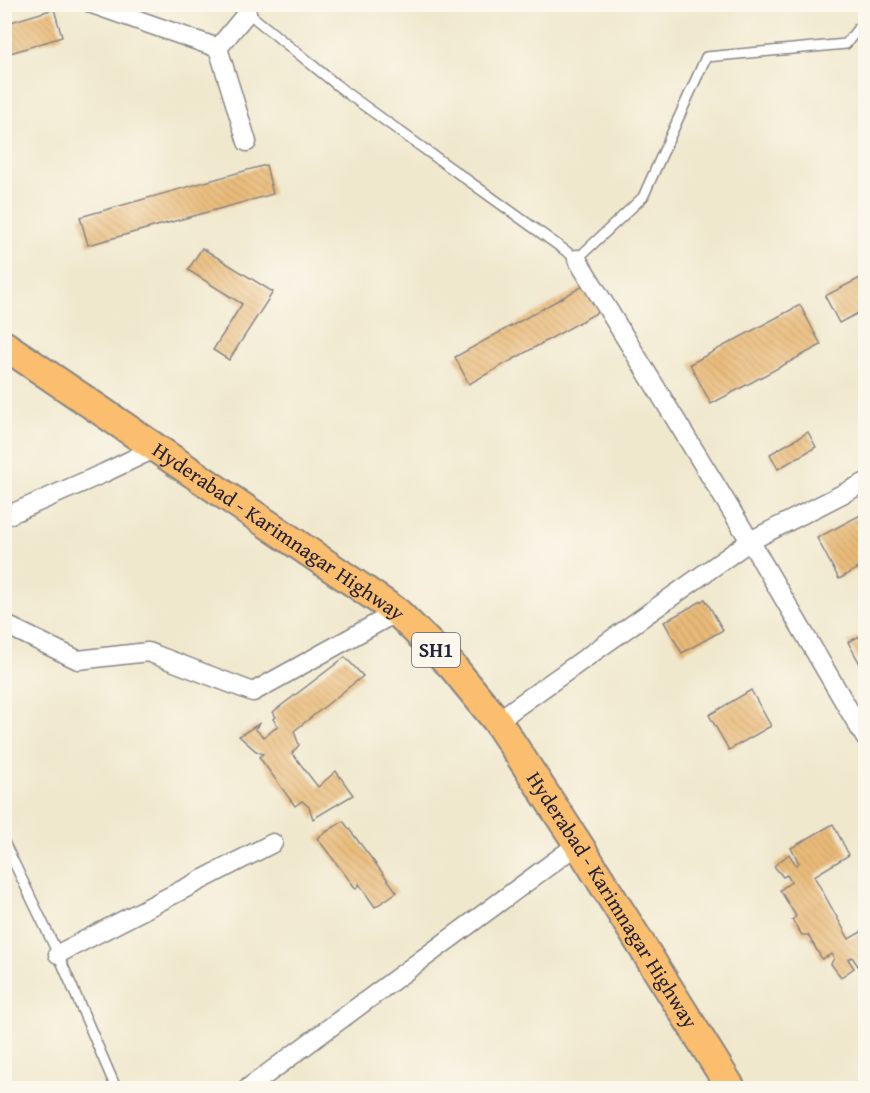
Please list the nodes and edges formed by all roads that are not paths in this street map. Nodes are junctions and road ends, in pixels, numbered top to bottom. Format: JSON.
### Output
{"nodes":[{"id":1,"x":92,"y":4,"type":"edge"},
{"id":2,"x":242,"y":9,"type":"edge"},
{"id":3,"x":866,"y":18,"type":"edge"},
{"id":4,"x":218,"y":48,"type":"junction"},
{"id":5,"x":248,"y":142,"type":"dead end"},
{"id":6,"x":577,"y":259,"type":"junction"},
{"id":7,"x":4,"y":345,"type":"edge"},
{"id":8,"x":156,"y":448,"type":"junction"},
{"id":9,"x":866,"y":482,"type":"edge"},
{"id":10,"x":4,"y":517,"type":"edge"},
{"id":11,"x":750,"y":541,"type":"junction"},
{"id":12,"x":397,"y":612,"type":"junction"},
{"id":13,"x":4,"y":624,"type":"edge"},
{"id":14,"x":498,"y":721,"type":"junction"},
{"id":15,"x":866,"y":739,"type":"edge"},
{"id":16,"x":4,"y":842,"type":"edge"},
{"id":17,"x":273,"y":843,"type":"dead end"},
{"id":18,"x":578,"y":844,"type":"junction"},
{"id":19,"x":58,"y":954,"type":"junction"},
{"id":20,"x":116,"y":1089,"type":"edge"},
{"id":21,"x":248,"y":1089,"type":"edge"},
{"id":22,"x":731,"y":1089,"type":"edge"}],
"edges":[{"from":1,"to":4,"type":"street"},
{"from":2,"to":4,"type":"street"},
{"from":2,"to":6,"type":"lane"},
{"from":3,"to":6,"type":"lane"},
{"from":4,"to":5,"type":"street"},
{"from":6,"to":11,"type":"street"},
{"from":7,"to":8,"type":"main road","name":"Hyderabad - Karimnagar Highway","number":"SH1"},
{"from":8,"to":10,"type":"street"},
{"from":8,"to":12,"type":"main road","name":"Hyderabad - Karimnagar Highway","number":"SH1"},
{"from":9,"to":11,"type":"street"},
{"from":11,"to":14,"type":"street"},
{"from":11,"to":15,"type":"street"},
{"from":12,"to":13,"type":"street"},
{"from":12,"to":14,"type":"main road","name":"Hyderabad - Karimnagar Highway","number":"SH1"},
{"from":14,"to":18,"type":"main road","name":"Hyderabad - Karimnagar Highway","number":"SH1"},
{"from":16,"to":19,"type":"lane"},
{"from":17,"to":19,"type":"street"},
{"from":18,"to":21,"type":"street"},
{"from":18,"to":22,"type":"main road","name":"Hyderabad - Karimnagar Highway","number":"SH1"},
{"from":19,"to":20,"type":"lane"}]}
